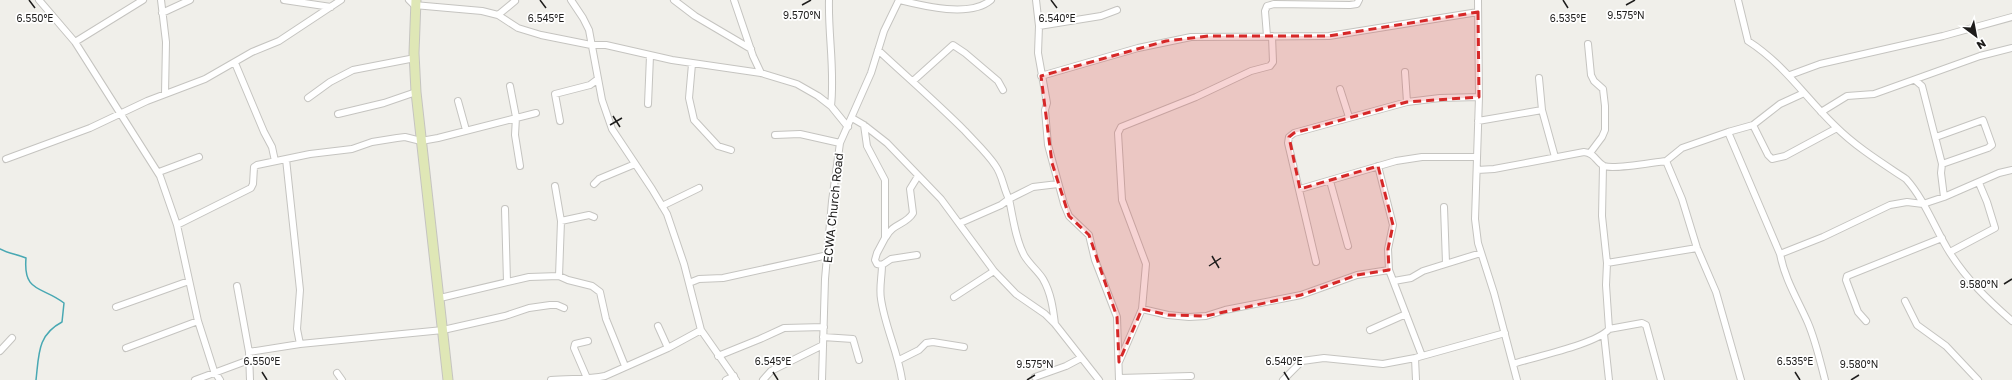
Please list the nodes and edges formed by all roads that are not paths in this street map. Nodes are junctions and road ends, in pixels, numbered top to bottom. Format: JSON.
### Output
{"nodes":[{"id":1,"x":39,"y":0,"type":"edge"},
{"id":2,"x":143,"y":0,"type":"edge"},
{"id":3,"x":161,"y":0,"type":"edge"},
{"id":4,"x":190,"y":0,"type":"edge"},
{"id":5,"x":284,"y":0,"type":"edge"},
{"id":6,"x":341,"y":0,"type":"edge"},
{"id":7,"x":571,"y":0,"type":"edge"},
{"id":8,"x":673,"y":0,"type":"edge"},
{"id":9,"x":734,"y":0,"type":"edge"},
{"id":10,"x":829,"y":0,"type":"edge"},
{"id":11,"x":899,"y":0,"type":"edge"},
{"id":12,"x":990,"y":0,"type":"edge"},
{"id":13,"x":1036,"y":0,"type":"edge"},
{"id":14,"x":1359,"y":0,"type":"edge"},
{"id":15,"x":1478,"y":0,"type":"edge"},
{"id":16,"x":1738,"y":0,"type":"edge"},
{"id":17,"x":515,"y":1,"type":"edge"},
{"id":18,"x":413,"y":2,"type":"edge"},
{"id":19,"x":331,"y":7,"type":"junction"},
{"id":20,"x":1118,"y":10,"type":"dead end"},
{"id":21,"x":1478,"y":12,"type":"junction"},
{"id":22,"x":162,"y":13,"type":"junction"},
{"id":23,"x":498,"y":15,"type":"junction"},
{"id":24,"x":2012,"y":17,"type":"edge"},
{"id":25,"x":1039,"y":26,"type":"junction"},
{"id":26,"x":1270,"y":36,"type":"junction"},
{"id":27,"x":75,"y":42,"type":"junction"},
{"id":28,"x":591,"y":44,"type":"junction"},
{"id":29,"x":1588,"y":44,"type":"dead end"},
{"id":30,"x":2012,"y":48,"type":"edge"},
{"id":31,"x":751,"y":49,"type":"junction"},
{"id":32,"x":878,"y":50,"type":"junction"},
{"id":33,"x":650,"y":56,"type":"junction"},
{"id":34,"x":416,"y":58,"type":"junction"},
{"id":35,"x":235,"y":63,"type":"junction"},
{"id":36,"x":692,"y":64,"type":"junction"},
{"id":37,"x":761,"y":72,"type":"junction"},
{"id":38,"x":1406,"y":72,"type":"dead end"},
{"id":39,"x":1790,"y":75,"type":"junction"},
{"id":40,"x":1041,"y":76,"type":"junction"},
{"id":41,"x":1539,"y":78,"type":"dead end"},
{"id":42,"x":598,"y":79,"type":"junction"},
{"id":43,"x":1914,"y":80,"type":"junction"},
{"id":44,"x":913,"y":82,"type":"junction"},
{"id":45,"x":510,"y":86,"type":"dead end"},
{"id":46,"x":1340,"y":89,"type":"dead end"},
{"id":47,"x":1003,"y":90,"type":"dead end"},
{"id":48,"x":416,"y":92,"type":"junction"},
{"id":49,"x":1804,"y":93,"type":"junction"},
{"id":50,"x":165,"y":94,"type":"junction"},
{"id":51,"x":1479,"y":97,"type":"junction"},
{"id":52,"x":308,"y":98,"type":"dead end"},
{"id":53,"x":458,"y":101,"type":"dead end"},
{"id":54,"x":1407,"y":102,"type":"junction"},
{"id":55,"x":648,"y":104,"type":"dead end"},
{"id":56,"x":831,"y":106,"type":"junction"},
{"id":57,"x":1542,"y":110,"type":"junction"},
{"id":58,"x":1821,"y":112,"type":"junction"},
{"id":59,"x":536,"y":113,"type":"dead end"},
{"id":60,"x":121,"y":114,"type":"junction"},
{"id":61,"x":338,"y":114,"type":"dead end"},
{"id":62,"x":516,"y":117,"type":"junction"},
{"id":63,"x":1349,"y":117,"type":"junction"},
{"id":64,"x":852,"y":118,"type":"junction"},
{"id":65,"x":560,"y":121,"type":"dead end"},
{"id":66,"x":1478,"y":121,"type":"junction"},
{"id":67,"x":864,"y":125,"type":"junction"},
{"id":68,"x":1753,"y":125,"type":"junction"},
{"id":69,"x":848,"y":127,"type":"junction"},
{"id":70,"x":1836,"y":128,"type":"junction"},
{"id":71,"x":466,"y":130,"type":"junction"},
{"id":72,"x":1728,"y":132,"type":"junction"},
{"id":73,"x":775,"y":135,"type":"dead end"},
{"id":74,"x":1936,"y":137,"type":"junction"},
{"id":75,"x":421,"y":140,"type":"junction"},
{"id":76,"x":840,"y":143,"type":"junction"},
{"id":77,"x":731,"y":150,"type":"dead end"},
{"id":78,"x":1590,"y":153,"type":"junction"},
{"id":79,"x":1477,"y":157,"type":"junction"},
{"id":80,"x":1555,"y":157,"type":"junction"},
{"id":81,"x":199,"y":158,"type":"dead end"},
{"id":82,"x":6,"y":159,"type":"dead end"},
{"id":83,"x":286,"y":159,"type":"junction"},
{"id":84,"x":275,"y":161,"type":"junction"},
{"id":85,"x":1666,"y":161,"type":"junction"},
{"id":86,"x":634,"y":164,"type":"junction"},
{"id":87,"x":1942,"y":164,"type":"junction"},
{"id":88,"x":520,"y":166,"type":"dead end"},
{"id":89,"x":1378,"y":166,"type":"junction"},
{"id":90,"x":1603,"y":166,"type":"junction"},
{"id":91,"x":1477,"y":170,"type":"junction"},
{"id":92,"x":2012,"y":170,"type":"edge"},
{"id":93,"x":158,"y":172,"type":"junction"},
{"id":94,"x":918,"y":176,"type":"junction"},
{"id":95,"x":1330,"y":181,"type":"junction"},
{"id":96,"x":1979,"y":183,"type":"junction"},
{"id":97,"x":594,"y":184,"type":"dead end"},
{"id":98,"x":1058,"y":184,"type":"junction"},
{"id":99,"x":555,"y":186,"type":"dead end"},
{"id":100,"x":699,"y":188,"type":"dead end"},
{"id":101,"x":1300,"y":189,"type":"junction"},
{"id":102,"x":1944,"y":197,"type":"junction"},
{"id":103,"x":1009,"y":199,"type":"junction"},
{"id":104,"x":1923,"y":204,"type":"junction"},
{"id":105,"x":662,"y":206,"type":"junction"},
{"id":106,"x":1444,"y":207,"type":"dead end"},
{"id":107,"x":505,"y":208,"type":"dead end"},
{"id":108,"x":594,"y":217,"type":"dead end"},
{"id":109,"x":560,"y":221,"type":"junction"},
{"id":110,"x":960,"y":223,"type":"junction"},
{"id":111,"x":177,"y":225,"type":"junction"},
{"id":112,"x":885,"y":238,"type":"junction"},
{"id":113,"x":1942,"y":238,"type":"junction"},
{"id":114,"x":1348,"y":246,"type":"dead end"},
{"id":115,"x":1697,"y":248,"type":"junction"},
{"id":116,"x":1950,"y":252,"type":"junction"},
{"id":117,"x":1482,"y":253,"type":"junction"},
{"id":118,"x":1780,"y":254,"type":"junction"},
{"id":119,"x":828,"y":255,"type":"junction"},
{"id":120,"x":917,"y":255,"type":"dead end"},
{"id":121,"x":1316,"y":262,"type":"dead end"},
{"id":122,"x":1446,"y":263,"type":"junction"},
{"id":123,"x":1607,"y":263,"type":"junction"},
{"id":124,"x":882,"y":265,"type":"junction"},
{"id":125,"x":1389,"y":270,"type":"junction"},
{"id":126,"x":994,"y":271,"type":"junction"},
{"id":127,"x":559,"y":276,"type":"junction"},
{"id":128,"x":189,"y":281,"type":"junction"},
{"id":129,"x":1394,"y":281,"type":"junction"},
{"id":130,"x":507,"y":282,"type":"junction"},
{"id":131,"x":689,"y":283,"type":"junction"},
{"id":132,"x":237,"y":286,"type":"dead end"},
{"id":133,"x":954,"y":297,"type":"dead end"},
{"id":134,"x":440,"y":298,"type":"junction"},
{"id":135,"x":1904,"y":301,"type":"dead end"},
{"id":136,"x":116,"y":307,"type":"dead end"},
{"id":137,"x":564,"y":308,"type":"dead end"},
{"id":138,"x":1142,"y":309,"type":"junction"},
{"id":139,"x":1406,"y":314,"type":"junction"},
{"id":140,"x":198,"y":321,"type":"junction"},
{"id":141,"x":1866,"y":321,"type":"dead end"},
{"id":142,"x":2012,"y":321,"type":"edge"},
{"id":143,"x":1055,"y":324,"type":"junction"},
{"id":144,"x":658,"y":326,"type":"dead end"},
{"id":145,"x":824,"y":327,"type":"junction"},
{"id":146,"x":443,"y":330,"type":"junction"},
{"id":147,"x":701,"y":330,"type":"junction"},
{"id":148,"x":1370,"y":330,"type":"dead end"},
{"id":149,"x":1606,"y":332,"type":"junction"},
{"id":150,"x":1505,"y":333,"type":"junction"},
{"id":151,"x":823,"y":337,"type":"junction"},
{"id":152,"x":12,"y":338,"type":"dead end"},
{"id":153,"x":588,"y":341,"type":"dead end"},
{"id":154,"x":300,"y":344,"type":"junction"},
{"id":155,"x":823,"y":345,"type":"junction"},
{"id":156,"x":964,"y":347,"type":"dead end"},
{"id":157,"x":126,"y":348,"type":"dead end"},
{"id":158,"x":668,"y":348,"type":"junction"},
{"id":159,"x":0,"y":351,"type":"edge"},
{"id":160,"x":249,"y":352,"type":"junction"},
{"id":161,"x":718,"y":356,"type":"junction"},
{"id":162,"x":1419,"y":357,"type":"junction"},
{"id":163,"x":1081,"y":358,"type":"junction"},
{"id":164,"x":249,"y":360,"type":"junction"},
{"id":165,"x":859,"y":360,"type":"dead end"},
{"id":166,"x":899,"y":360,"type":"junction"},
{"id":167,"x":1119,"y":362,"type":"junction"},
{"id":168,"x":1513,"y":364,"type":"junction"},
{"id":169,"x":625,"y":366,"type":"junction"},
{"id":170,"x":214,"y":371,"type":"junction"},
{"id":171,"x":337,"y":373,"type":"dead end"},
{"id":172,"x":1191,"y":376,"type":"dead end"},
{"id":173,"x":1035,"y":377,"type":"dead end"},
{"id":174,"x":587,"y":378,"type":"junction"},
{"id":175,"x":735,"y":378,"type":"edge"},
{"id":176,"x":1119,"y":379,"type":"edge"},
{"id":177,"x":195,"y":380,"type":"edge"},
{"id":178,"x":220,"y":380,"type":"edge"},
{"id":179,"x":250,"y":380,"type":"edge"},
{"id":180,"x":342,"y":380,"type":"edge"},
{"id":181,"x":448,"y":380,"type":"edge"},
{"id":182,"x":551,"y":380,"type":"edge"},
{"id":183,"x":726,"y":380,"type":"edge"},
{"id":184,"x":764,"y":380,"type":"edge"},
{"id":185,"x":822,"y":380,"type":"edge"},
{"id":186,"x":902,"y":380,"type":"edge"},
{"id":187,"x":1099,"y":380,"type":"edge"},
{"id":188,"x":1283,"y":380,"type":"edge"},
{"id":189,"x":1416,"y":380,"type":"edge"},
{"id":190,"x":1517,"y":380,"type":"edge"},
{"id":191,"x":1610,"y":380,"type":"edge"},
{"id":192,"x":1661,"y":380,"type":"edge"},
{"id":193,"x":1741,"y":380,"type":"edge"},
{"id":194,"x":1825,"y":380,"type":"edge"},
{"id":195,"x":1978,"y":380,"type":"edge"}],
"edges":[{"from":1,"to":27,"type":"street"},
{"from":2,"to":27,"type":"street"},
{"from":3,"to":22,"type":"street"},
{"from":4,"to":22,"type":"street"},
{"from":5,"to":19,"type":"street"},
{"from":6,"to":19,"type":"street"},
{"from":7,"to":28,"type":"street"},
{"from":8,"to":31,"type":"street"},
{"from":9,"to":31,"type":"street"},
{"from":10,"to":56,"type":"street"},
{"from":11,"to":12,"type":"street"},
{"from":11,"to":32,"type":"street","name":"ECWA Church Road"},
{"from":13,"to":25,"type":"street"},
{"from":14,"to":26,"type":"street"},
{"from":15,"to":21,"type":"street"},
{"from":16,"to":39,"type":"street"},
{"from":17,"to":23,"type":"street"},
{"from":18,"to":23,"type":"street"},
{"from":18,"to":34,"type":"street"},
{"from":19,"to":35,"type":"street"},
{"from":20,"to":25,"type":"street"},
{"from":21,"to":26,"type":"street"},
{"from":21,"to":51,"type":"street"},
{"from":22,"to":50,"type":"street"},
{"from":23,"to":28,"type":"street"},
{"from":24,"to":39,"type":"street"},
{"from":25,"to":40,"type":"street"},
{"from":26,"to":40,"type":"street"},
{"from":26,"to":138,"type":"street"},
{"from":27,"to":60,"type":"street"},
{"from":28,"to":33,"type":"street"},
{"from":28,"to":42,"type":"street"},
{"from":29,"to":78,"type":"street"},
{"from":30,"to":43,"type":"street"},
{"from":31,"to":37,"type":"street"},
{"from":32,"to":44,"type":"street"},
{"from":32,"to":64,"type":"street","name":"ECWA Church Road"},
{"from":33,"to":36,"type":"street"},
{"from":33,"to":55,"type":"street"},
{"from":34,"to":48,"type":"street"},
{"from":34,"to":52,"type":"street"},
{"from":35,"to":50,"type":"street"},
{"from":35,"to":84,"type":"street"},
{"from":36,"to":37,"type":"street"},
{"from":36,"to":77,"type":"street"},
{"from":37,"to":56,"type":"street"},
{"from":38,"to":54,"type":"street"},
{"from":39,"to":49,"type":"street"},
{"from":40,"to":98,"type":"street"},
{"from":41,"to":57,"type":"street"},
{"from":42,"to":65,"type":"street"},
{"from":42,"to":86,"type":"street"},
{"from":43,"to":58,"type":"street"},
{"from":43,"to":74,"type":"street"},
{"from":44,"to":47,"type":"street"},
{"from":44,"to":103,"type":"street"},
{"from":45,"to":62,"type":"street"},
{"from":46,"to":63,"type":"street"},
{"from":48,"to":61,"type":"street"},
{"from":48,"to":75,"type":"street"},
{"from":49,"to":58,"type":"street"},
{"from":49,"to":68,"type":"street"},
{"from":50,"to":60,"type":"street"},
{"from":51,"to":54,"type":"street"},
{"from":51,"to":66,"type":"street"},
{"from":53,"to":71,"type":"street"},
{"from":54,"to":63,"type":"street"},
{"from":56,"to":69,"type":"street"},
{"from":57,"to":66,"type":"street"},
{"from":57,"to":80,"type":"street"},
{"from":58,"to":70,"type":"street"},
{"from":59,"to":62,"type":"street"},
{"from":60,"to":82,"type":"street"},
{"from":60,"to":93,"type":"street"},
{"from":62,"to":71,"type":"street"},
{"from":62,"to":88,"type":"street"},
{"from":63,"to":101,"type":"street"},
{"from":64,"to":67,"type":"street"},
{"from":64,"to":69,"type":"street","name":"ECWA Church Road"},
{"from":66,"to":79,"type":"street"},
{"from":67,"to":94,"type":"street"},
{"from":67,"to":112,"type":"street"},
{"from":68,"to":70,"type":"street"},
{"from":68,"to":72,"type":"street"},
{"from":69,"to":76,"type":"street","name":"ECWA Church Road"},
{"from":70,"to":104,"type":"street"},
{"from":71,"to":75,"type":"street"},
{"from":72,"to":85,"type":"street"},
{"from":72,"to":118,"type":"street"},
{"from":73,"to":76,"type":"street"},
{"from":74,"to":87,"type":"street"},
{"from":74,"to":87,"type":"street"},
{"from":75,"to":83,"type":"street"},
{"from":75,"to":134,"type":"street"},
{"from":76,"to":119,"type":"street","name":"ECWA Church Road"},
{"from":78,"to":80,"type":"street"},
{"from":78,"to":90,"type":"street"},
{"from":79,"to":89,"type":"street"},
{"from":79,"to":91,"type":"street"},
{"from":80,"to":91,"type":"street"},
{"from":81,"to":93,"type":"street"},
{"from":83,"to":84,"type":"street"},
{"from":83,"to":154,"type":"street"},
{"from":84,"to":111,"type":"street"},
{"from":85,"to":90,"type":"street"},
{"from":85,"to":115,"type":"street"},
{"from":86,"to":97,"type":"street"},
{"from":86,"to":105,"type":"street"},
{"from":87,"to":102,"type":"street"},
{"from":89,"to":95,"type":"street"},
{"from":89,"to":125,"type":"street"},
{"from":90,"to":123,"type":"street"},
{"from":91,"to":117,"type":"street"},
{"from":92,"to":96,"type":"street"},
{"from":93,"to":111,"type":"street"},
{"from":94,"to":110,"type":"street"},
{"from":94,"to":112,"type":"street"},
{"from":95,"to":101,"type":"street"},
{"from":95,"to":114,"type":"street"},
{"from":96,"to":102,"type":"street"},
{"from":96,"to":116,"type":"street"},
{"from":98,"to":103,"type":"street"},
{"from":98,"to":167,"type":"street"},
{"from":99,"to":109,"type":"street"},
{"from":100,"to":105,"type":"street"},
{"from":101,"to":121,"type":"street"},
{"from":102,"to":104,"type":"street"},
{"from":103,"to":110,"type":"street"},
{"from":103,"to":143,"type":"street"},
{"from":104,"to":113,"type":"street"},
{"from":104,"to":118,"type":"street"},
{"from":105,"to":131,"type":"street"},
{"from":106,"to":122,"type":"street"},
{"from":107,"to":130,"type":"street"},
{"from":108,"to":109,"type":"street"},
{"from":109,"to":127,"type":"street"},
{"from":110,"to":126,"type":"street"},
{"from":111,"to":128,"type":"street"},
{"from":112,"to":124,"type":"street"},
{"from":113,"to":116,"type":"street"},
{"from":113,"to":141,"type":"street"},
{"from":115,"to":123,"type":"street"},
{"from":115,"to":193,"type":"street"},
{"from":116,"to":142,"type":"street"},
{"from":117,"to":122,"type":"street"},
{"from":117,"to":150,"type":"street"},
{"from":118,"to":194,"type":"street"},
{"from":119,"to":131,"type":"street"},
{"from":119,"to":145,"type":"street","name":"ECWA Church Road"},
{"from":120,"to":124,"type":"street"},
{"from":122,"to":129,"type":"street"},
{"from":123,"to":149,"type":"street"},
{"from":124,"to":166,"type":"street"},
{"from":125,"to":129,"type":"street"},
{"from":125,"to":138,"type":"street"},
{"from":126,"to":133,"type":"street"},
{"from":126,"to":143,"type":"street"},
{"from":127,"to":130,"type":"street"},
{"from":127,"to":169,"type":"street"},
{"from":128,"to":136,"type":"street"},
{"from":128,"to":140,"type":"street"},
{"from":129,"to":139,"type":"street"},
{"from":130,"to":134,"type":"street"},
{"from":131,"to":147,"type":"street"},
{"from":132,"to":160,"type":"street"},
{"from":134,"to":146,"type":"street"},
{"from":135,"to":195,"type":"street"},
{"from":137,"to":146,"type":"street"},
{"from":138,"to":167,"type":"street"},
{"from":139,"to":148,"type":"street"},
{"from":139,"to":162,"type":"street"},
{"from":140,"to":157,"type":"street"},
{"from":140,"to":170,"type":"street"},
{"from":143,"to":163,"type":"street"},
{"from":144,"to":158,"type":"street"},
{"from":145,"to":151,"type":"street","name":"ECWA Church Road"},
{"from":145,"to":161,"type":"street"},
{"from":146,"to":154,"type":"street"},
{"from":146,"to":181,"type":"street"},
{"from":147,"to":158,"type":"street"},
{"from":147,"to":161,"type":"street"},
{"from":149,"to":168,"type":"street"},
{"from":149,"to":191,"type":"street"},
{"from":149,"to":192,"type":"street"},
{"from":150,"to":162,"type":"street"},
{"from":150,"to":168,"type":"street"},
{"from":151,"to":155,"type":"street","name":"ECWA Church Road"},
{"from":151,"to":165,"type":"street"},
{"from":152,"to":159,"type":"street"},
{"from":153,"to":174,"type":"street"},
{"from":154,"to":160,"type":"street"},
{"from":155,"to":184,"type":"street"},
{"from":155,"to":185,"type":"street","name":"ECWA Church Road"},
{"from":156,"to":166,"type":"street"},
{"from":158,"to":169,"type":"street"},
{"from":160,"to":164,"type":"street"},
{"from":161,"to":175,"type":"street"},
{"from":162,"to":188,"type":"street"},
{"from":162,"to":189,"type":"street"},
{"from":163,"to":173,"type":"street"},
{"from":163,"to":187,"type":"street"},
{"from":164,"to":170,"type":"street"},
{"from":164,"to":179,"type":"street"},
{"from":166,"to":186,"type":"street"},
{"from":167,"to":176,"type":"street"},
{"from":168,"to":190,"type":"street"},
{"from":169,"to":174,"type":"street"},
{"from":170,"to":177,"type":"street"},
{"from":170,"to":178,"type":"street"},
{"from":171,"to":180,"type":"street"},
{"from":172,"to":176,"type":"street"},
{"from":174,"to":182,"type":"street"},
{"from":175,"to":183,"type":"street"}]}
